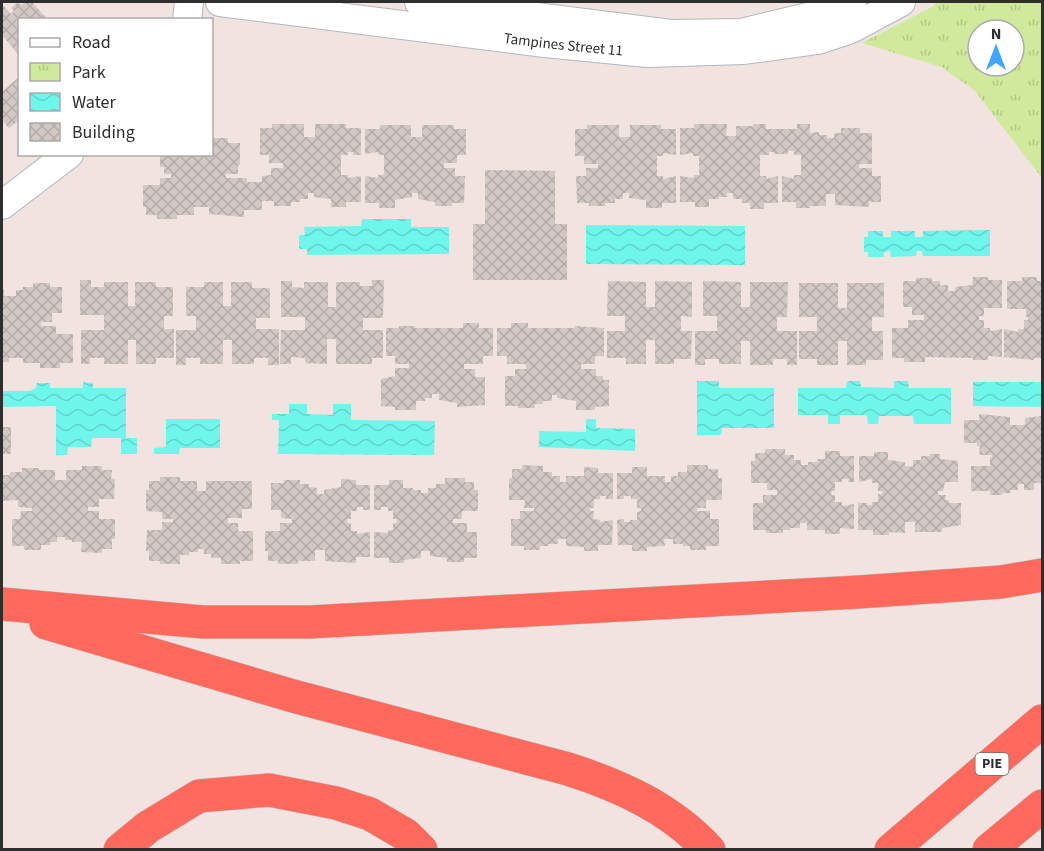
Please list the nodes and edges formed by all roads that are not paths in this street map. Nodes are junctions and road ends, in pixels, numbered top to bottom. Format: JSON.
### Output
{"nodes":[{"id":1,"x":189,"y":2,"type":"edge"},
{"id":2,"x":220,"y":2,"type":"edge"},
{"id":3,"x":419,"y":2,"type":"edge"},
{"id":4,"x":852,"y":2,"type":"edge"},
{"id":5,"x":901,"y":2,"type":"edge"},
{"id":6,"x":187,"y":18,"type":"edge"},
{"id":7,"x":66,"y":156,"type":"edge"},
{"id":8,"x":2,"y":205,"type":"edge"},
{"id":9,"x":1042,"y":575,"type":"edge"},
{"id":10,"x":2,"y":604,"type":"edge"},
{"id":11,"x":2,"y":610,"type":"edge"},
{"id":12,"x":1042,"y":721,"type":"edge"},
{"id":13,"x":1042,"y":806,"type":"edge"},
{"id":14,"x":120,"y":849,"type":"edge"},
{"id":15,"x":421,"y":849,"type":"edge"},
{"id":16,"x":709,"y":849,"type":"edge"},
{"id":17,"x":891,"y":849,"type":"edge"},
{"id":18,"x":989,"y":849,"type":"edge"}],
"edges":[{"from":1,"to":6,"type":"street"},
{"from":2,"to":5,"type":"street","name":"Tampines Street 11"},
{"from":3,"to":4,"type":"street","name":"Tampines Street 11"},
{"from":7,"to":8,"type":"street"},
{"from":9,"to":10,"type":"highway"},
{"from":11,"to":16,"type":"highway"},
{"from":12,"to":17,"type":"highway","number":"PIE"},
{"from":13,"to":18,"type":"highway"},
{"from":14,"to":15,"type":"highway"}]}
